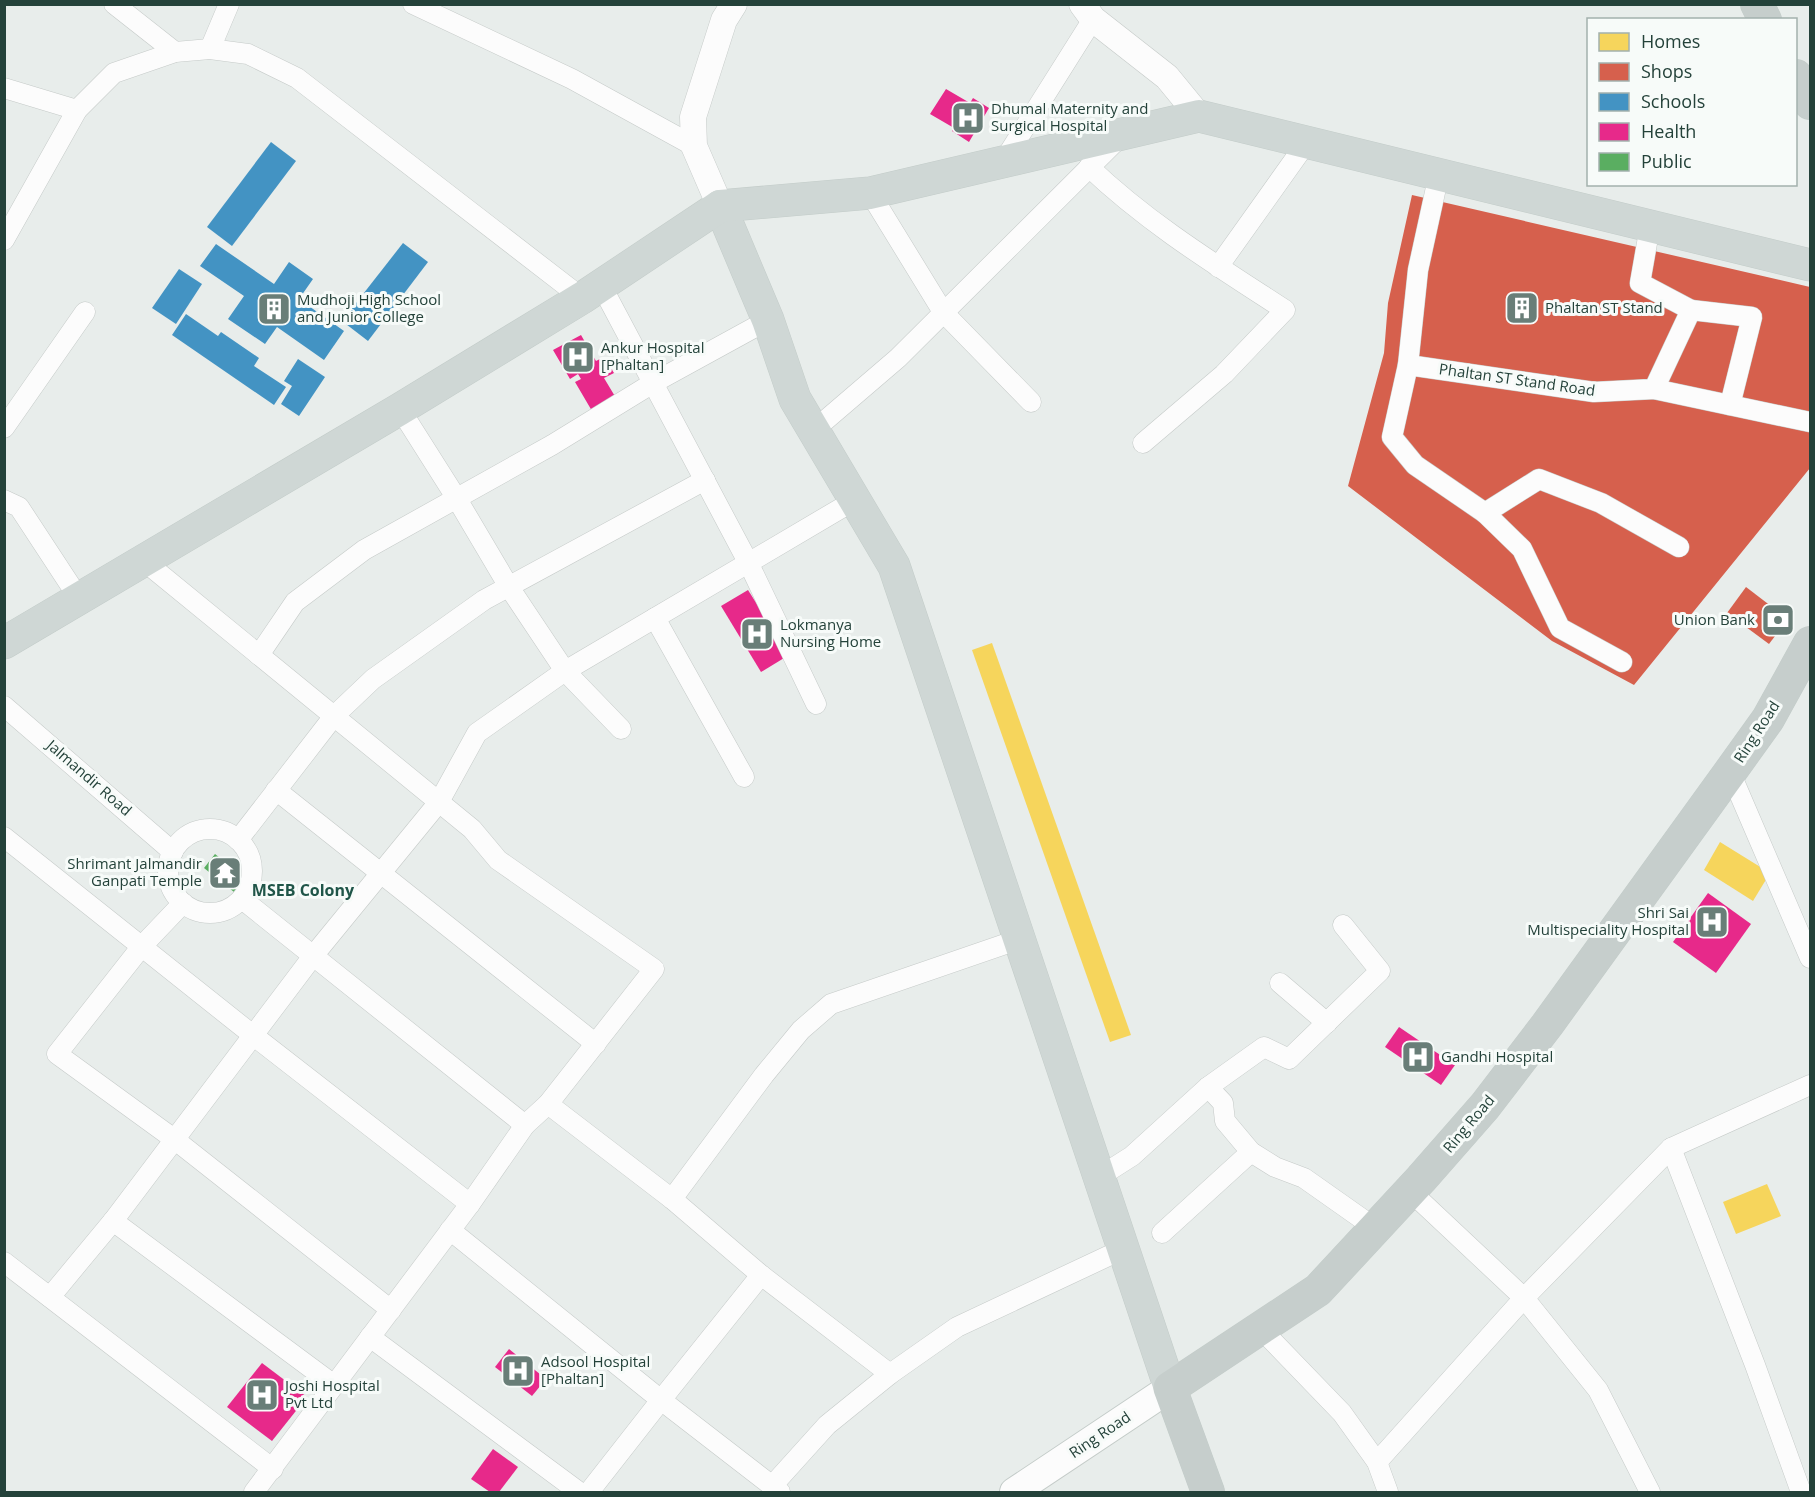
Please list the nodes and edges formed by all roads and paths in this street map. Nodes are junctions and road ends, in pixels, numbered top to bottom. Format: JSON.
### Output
{"nodes":[{"id":1,"x":114,"y":4,"type":"edge"},
{"id":2,"x":229,"y":4,"type":"edge"},
{"id":3,"x":413,"y":4,"type":"edge"},
{"id":4,"x":734,"y":4,"type":"edge"},
{"id":5,"x":1757,"y":4,"type":"edge"},
{"id":6,"x":1088,"y":12,"type":"edge"},
{"id":7,"x":1764,"y":18,"type":"edge"},
{"id":8,"x":210,"y":49,"type":"junction"},
{"id":9,"x":175,"y":52,"type":"junction"},
{"id":10,"x":1797,"y":78,"type":"edge"},
{"id":11,"x":4,"y":88,"type":"edge"},
{"id":12,"x":1810,"y":103,"type":"edge"},
{"id":13,"x":78,"y":110,"type":"junction"},
{"id":14,"x":1199,"y":116,"type":"junction"},
{"id":15,"x":1123,"y":134,"type":"junction"},
{"id":16,"x":1307,"y":142,"type":"junction"},
{"id":17,"x":694,"y":146,"type":"junction"},
{"id":18,"x":1002,"y":162,"type":"junction"},
{"id":19,"x":1089,"y":167,"type":"junction"},
{"id":20,"x":1439,"y":174,"type":"junction"},
{"id":21,"x":870,"y":193,"type":"junction"},
{"id":22,"x":720,"y":206,"type":"junction"},
{"id":23,"x":1650,"y":226,"type":"junction"},
{"id":24,"x":4,"y":240,"type":"edge"},
{"id":25,"x":1810,"y":265,"type":"edge"},
{"id":26,"x":1218,"y":267,"type":"junction"},
{"id":27,"x":592,"y":291,"type":"junction"},
{"id":28,"x":1691,"y":310,"type":"junction"},
{"id":29,"x":85,"y":312,"type":"dead end"},
{"id":30,"x":943,"y":312,"type":"junction"},
{"id":31,"x":768,"y":320,"type":"junction"},
{"id":32,"x":1408,"y":366,"type":"junction"},
{"id":33,"x":653,"y":383,"type":"junction"},
{"id":34,"x":1654,"y":389,"type":"junction"},
{"id":35,"x":1031,"y":402,"type":"dead end"},
{"id":36,"x":1730,"y":405,"type":"junction"},
{"id":37,"x":400,"y":409,"type":"junction"},
{"id":38,"x":1810,"y":422,"type":"edge"},
{"id":39,"x":4,"y":428,"type":"edge"},
{"id":40,"x":814,"y":430,"type":"junction"},
{"id":41,"x":1143,"y":442,"type":"dead end"},
{"id":42,"x":705,"y":480,"type":"junction"},
{"id":43,"x":457,"y":499,"type":"junction"},
{"id":44,"x":4,"y":500,"type":"edge"},
{"id":45,"x":855,"y":500,"type":"junction"},
{"id":46,"x":1485,"y":513,"type":"junction"},
{"id":47,"x":1679,"y":547,"type":"dead end"},
{"id":48,"x":144,"y":561,"type":"junction"},
{"id":49,"x":748,"y":562,"type":"junction"},
{"id":50,"x":509,"y":587,"type":"junction"},
{"id":51,"x":80,"y":600,"type":"junction"},
{"id":52,"x":655,"y":618,"type":"junction"},
{"id":53,"x":4,"y":643,"type":"edge"},
{"id":54,"x":1810,"y":643,"type":"edge"},
{"id":55,"x":259,"y":655,"type":"junction"},
{"id":56,"x":1622,"y":662,"type":"dead end"},
{"id":57,"x":565,"y":671,"type":"junction"},
{"id":58,"x":816,"y":704,"type":"dead end"},
{"id":59,"x":4,"y":706,"type":"edge"},
{"id":60,"x":334,"y":716,"type":"junction"},
{"id":61,"x":621,"y":729,"type":"dead end"},
{"id":62,"x":1730,"y":772,"type":"junction"},
{"id":63,"x":744,"y":777,"type":"dead end"},
{"id":64,"x":276,"y":790,"type":"junction"},
{"id":65,"x":439,"y":802,"type":"junction"},
{"id":66,"x":4,"y":837,"type":"edge"},
{"id":67,"x":238,"y":840,"type":"junction"},
{"id":68,"x":173,"y":852,"type":"junction"},
{"id":69,"x":381,"y":873,"type":"junction"},
{"id":70,"x":242,"y":899,"type":"junction"},
{"id":71,"x":183,"y":903,"type":"junction"},
{"id":72,"x":1343,"y":925,"type":"dead end"},
{"id":73,"x":1020,"y":939,"type":"junction"},
{"id":74,"x":142,"y":946,"type":"junction"},
{"id":75,"x":314,"y":956,"type":"junction"},
{"id":76,"x":1810,"y":958,"type":"edge"},
{"id":77,"x":1281,"y":983,"type":"dead end"},
{"id":78,"x":1327,"y":1023,"type":"junction"},
{"id":79,"x":254,"y":1036,"type":"junction"},
{"id":80,"x":596,"y":1044,"type":"junction"},
{"id":81,"x":1810,"y":1085,"type":"edge"},
{"id":82,"x":1208,"y":1087,"type":"junction"},
{"id":83,"x":548,"y":1104,"type":"junction"},
{"id":84,"x":525,"y":1125,"type":"junction"},
{"id":85,"x":174,"y":1139,"type":"junction"},
{"id":86,"x":1671,"y":1148,"type":"junction"},
{"id":87,"x":1251,"y":1152,"type":"junction"},
{"id":88,"x":1099,"y":1177,"type":"junction"},
{"id":89,"x":1410,"y":1191,"type":"junction"},
{"id":90,"x":672,"y":1199,"type":"junction"},
{"id":91,"x":470,"y":1204,"type":"junction"},
{"id":92,"x":113,"y":1221,"type":"junction"},
{"id":93,"x":1375,"y":1228,"type":"junction"},
{"id":94,"x":450,"y":1230,"type":"junction"},
{"id":95,"x":1162,"y":1233,"type":"dead end"},
{"id":96,"x":1123,"y":1249,"type":"junction"},
{"id":97,"x":4,"y":1262,"type":"edge"},
{"id":98,"x":761,"y":1275,"type":"junction"},
{"id":99,"x":50,"y":1298,"type":"junction"},
{"id":100,"x":1524,"y":1298,"type":"junction"},
{"id":101,"x":391,"y":1310,"type":"junction"},
{"id":102,"x":1260,"y":1328,"type":"junction"},
{"id":103,"x":370,"y":1338,"type":"junction"},
{"id":104,"x":890,"y":1374,"type":"junction"},
{"id":105,"x":334,"y":1385,"type":"junction"},
{"id":106,"x":1170,"y":1388,"type":"junction"},
{"id":107,"x":661,"y":1400,"type":"junction"},
{"id":108,"x":1377,"y":1462,"type":"junction"},
{"id":109,"x":273,"y":1469,"type":"junction"},
{"id":110,"x":776,"y":1489,"type":"edge"},
{"id":111,"x":254,"y":1492,"type":"edge"},
{"id":112,"x":579,"y":1492,"type":"edge"},
{"id":113,"x":589,"y":1492,"type":"edge"},
{"id":114,"x":1014,"y":1492,"type":"edge"},
{"id":115,"x":1208,"y":1492,"type":"edge"},
{"id":116,"x":1388,"y":1492,"type":"edge"},
{"id":117,"x":1650,"y":1492,"type":"edge"},
{"id":118,"x":1801,"y":1492,"type":"edge"}],
"edges":[{"from":1,"to":9,"type":"street"},
{"from":2,"to":8,"type":"street"},
{"from":3,"to":17,"type":"street"},
{"from":4,"to":17,"type":"street"},
{"from":5,"to":7,"type":"highway"},
{"from":6,"to":14,"type":"street"},
{"from":6,"to":18,"type":"street"},
{"from":8,"to":9,"type":"street"},
{"from":8,"to":27,"type":"street"},
{"from":9,"to":13,"type":"street"},
{"from":10,"to":12,"type":"highway"},
{"from":11,"to":13,"type":"street"},
{"from":13,"to":24,"type":"street"},
{"from":14,"to":15,"type":"main road"},
{"from":14,"to":16,"type":"main road"},
{"from":15,"to":18,"type":"main road"},
{"from":15,"to":19,"type":"street"},
{"from":16,"to":20,"type":"main road"},
{"from":16,"to":26,"type":"street"},
{"from":17,"to":22,"type":"street"},
{"from":18,"to":21,"type":"main road"},
{"from":19,"to":26,"type":"street"},
{"from":19,"to":30,"type":"street"},
{"from":20,"to":23,"type":"main road"},
{"from":20,"to":32,"type":"street"},
{"from":21,"to":22,"type":"main road"},
{"from":21,"to":30,"type":"street"},
{"from":22,"to":27,"type":"main road"},
{"from":22,"to":31,"type":"main road"},
{"from":23,"to":25,"type":"main road"},
{"from":23,"to":28,"type":"street"},
{"from":26,"to":41,"type":"street"},
{"from":27,"to":33,"type":"street"},
{"from":27,"to":37,"type":"main road"},
{"from":28,"to":34,"type":"street"},
{"from":28,"to":36,"type":"street"},
{"from":29,"to":39,"type":"street"},
{"from":30,"to":35,"type":"street"},
{"from":30,"to":40,"type":"street"},
{"from":31,"to":33,"type":"street"},
{"from":31,"to":40,"type":"main road"},
{"from":32,"to":34,"type":"street","name":"Phaltan ST Stand Road"},
{"from":32,"to":46,"type":"street"},
{"from":33,"to":42,"type":"street"},
{"from":33,"to":43,"type":"street"},
{"from":34,"to":36,"type":"street","name":"Phaltan ST Stand Road"},
{"from":36,"to":38,"type":"street","name":"Phaltan ST Stand Road"},
{"from":37,"to":43,"type":"street"},
{"from":37,"to":48,"type":"main road"},
{"from":40,"to":45,"type":"main road"},
{"from":42,"to":49,"type":"street"},
{"from":42,"to":50,"type":"street"},
{"from":43,"to":50,"type":"street"},
{"from":43,"to":55,"type":"street"},
{"from":44,"to":51,"type":"street"},
{"from":45,"to":49,"type":"street"},
{"from":45,"to":73,"type":"main road"},
{"from":46,"to":47,"type":"street"},
{"from":46,"to":56,"type":"street"},
{"from":48,"to":51,"type":"main road"},
{"from":48,"to":55,"type":"street"},
{"from":49,"to":52,"type":"street"},
{"from":49,"to":58,"type":"street"},
{"from":50,"to":57,"type":"street"},
{"from":50,"to":60,"type":"street"},
{"from":51,"to":53,"type":"main road"},
{"from":52,"to":57,"type":"street"},
{"from":52,"to":63,"type":"street"},
{"from":54,"to":62,"type":"highway","name":"Ring Road"},
{"from":55,"to":60,"type":"street"},
{"from":57,"to":61,"type":"street"},
{"from":57,"to":65,"type":"street"},
{"from":59,"to":68,"type":"street","name":"Jalmandir Road"},
{"from":60,"to":64,"type":"street"},
{"from":60,"to":65,"type":"street"},
{"from":62,"to":76,"type":"street"},
{"from":62,"to":89,"type":"highway","name":"Ring Road"},
{"from":64,"to":67,"type":"street"},
{"from":64,"to":69,"type":"street"},
{"from":65,"to":69,"type":"street"},
{"from":65,"to":80,"type":"street"},
{"from":66,"to":74,"type":"street"},
{"from":67,"to":68,"type":"street"},
{"from":67,"to":70,"type":"street"},
{"from":68,"to":71,"type":"street"},
{"from":69,"to":75,"type":"street"},
{"from":69,"to":80,"type":"street"},
{"from":70,"to":71,"type":"street"},
{"from":70,"to":75,"type":"street"},
{"from":71,"to":74,"type":"street"},
{"from":72,"to":78,"type":"street"},
{"from":73,"to":88,"type":"main road"},
{"from":73,"to":90,"type":"street"},
{"from":74,"to":79,"type":"street"},
{"from":74,"to":85,"type":"street"},
{"from":75,"to":79,"type":"street"},
{"from":75,"to":84,"type":"street"},
{"from":77,"to":78,"type":"street"},
{"from":78,"to":82,"type":"street"},
{"from":79,"to":85,"type":"street"},
{"from":79,"to":91,"type":"street"},
{"from":80,"to":83,"type":"street"},
{"from":81,"to":86,"type":"street"},
{"from":82,"to":87,"type":"street"},
{"from":82,"to":88,"type":"street"},
{"from":83,"to":84,"type":"street"},
{"from":83,"to":90,"type":"street"},
{"from":84,"to":91,"type":"street"},
{"from":85,"to":92,"type":"street"},
{"from":85,"to":101,"type":"street"},
{"from":86,"to":100,"type":"street"},
{"from":86,"to":118,"type":"street"},
{"from":87,"to":93,"type":"street"},
{"from":87,"to":95,"type":"street"},
{"from":88,"to":96,"type":"main road"},
{"from":89,"to":93,"type":"highway","name":"Ring Road"},
{"from":89,"to":100,"type":"street"},
{"from":90,"to":98,"type":"street"},
{"from":91,"to":94,"type":"street"},
{"from":92,"to":99,"type":"street"},
{"from":92,"to":105,"type":"street"},
{"from":93,"to":102,"type":"highway","name":"Ring Road"},
{"from":94,"to":101,"type":"street"},
{"from":94,"to":107,"type":"street"},
{"from":96,"to":104,"type":"street"},
{"from":96,"to":106,"type":"main road"},
{"from":97,"to":99,"type":"street"},
{"from":98,"to":104,"type":"street"},
{"from":98,"to":107,"type":"street"},
{"from":99,"to":109,"type":"street"},
{"from":100,"to":108,"type":"street"},
{"from":100,"to":117,"type":"street"},
{"from":101,"to":103,"type":"street"},
{"from":102,"to":106,"type":"highway","name":"Ring Road"},
{"from":102,"to":108,"type":"street"},
{"from":103,"to":105,"type":"street"},
{"from":103,"to":112,"type":"street"},
{"from":104,"to":110,"type":"street"},
{"from":105,"to":109,"type":"street"},
{"from":106,"to":114,"type":"main road","name":"Ring Road"},
{"from":106,"to":115,"type":"highway"},
{"from":107,"to":110,"type":"street"},
{"from":107,"to":113,"type":"street"},
{"from":108,"to":116,"type":"street"},
{"from":109,"to":111,"type":"street"}]}
